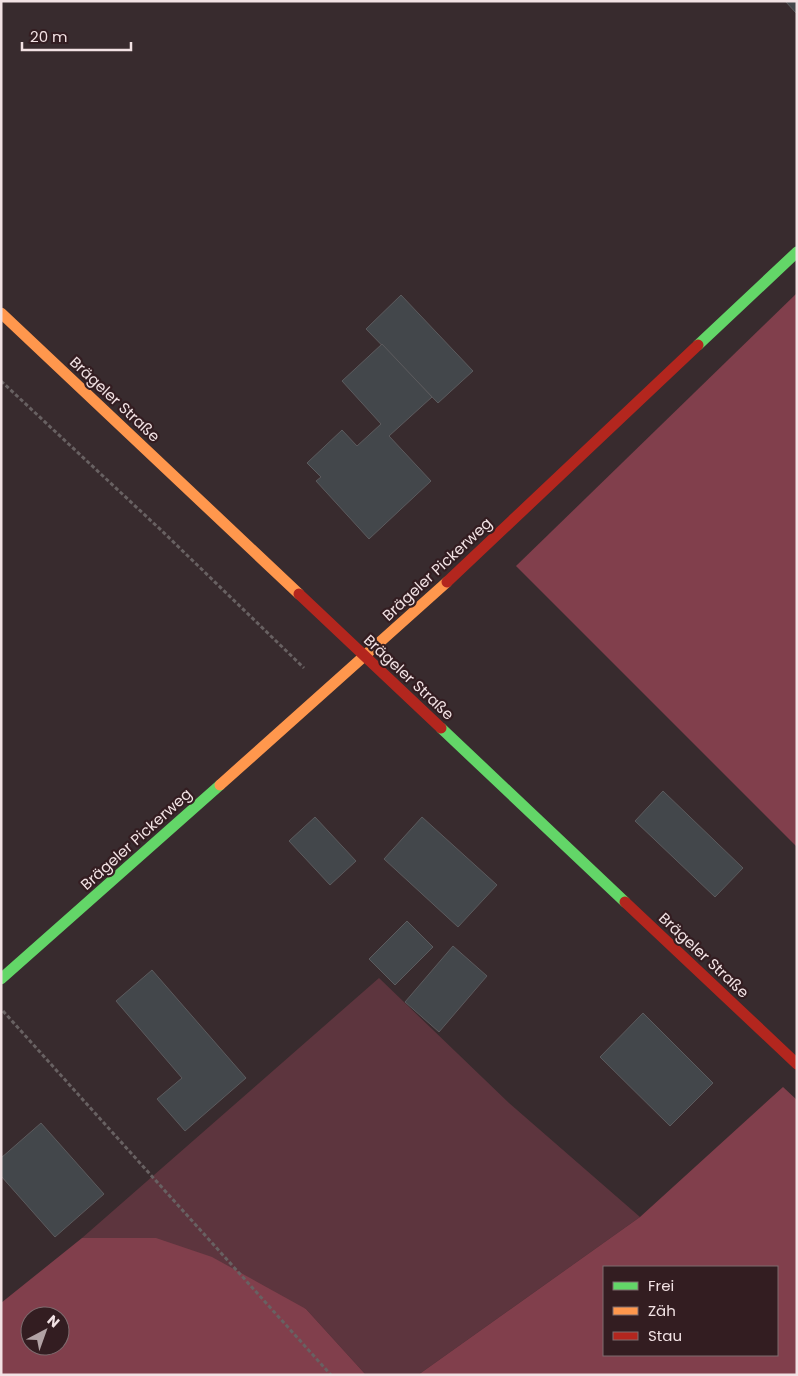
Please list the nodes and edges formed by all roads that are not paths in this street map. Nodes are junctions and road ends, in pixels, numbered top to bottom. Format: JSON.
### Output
{"nodes":[{"id":1,"x":797,"y":252,"type":"edge"},
{"id":2,"x":1,"y":313,"type":"edge"},
{"id":3,"x":364,"y":656,"type":"junction"},
{"id":4,"x":1,"y":979,"type":"edge"},
{"id":5,"x":797,"y":1064,"type":"edge"}],
"edges":[{"from":1,"to":3,"type":"street","name":"Brägeler Pickerweg"},
{"from":2,"to":3,"type":"street","name":"Brägeler Straße"},
{"from":3,"to":4,"type":"street","name":"Brägeler Pickerweg"},
{"from":3,"to":5,"type":"street","name":"Brägeler Straße"}]}
